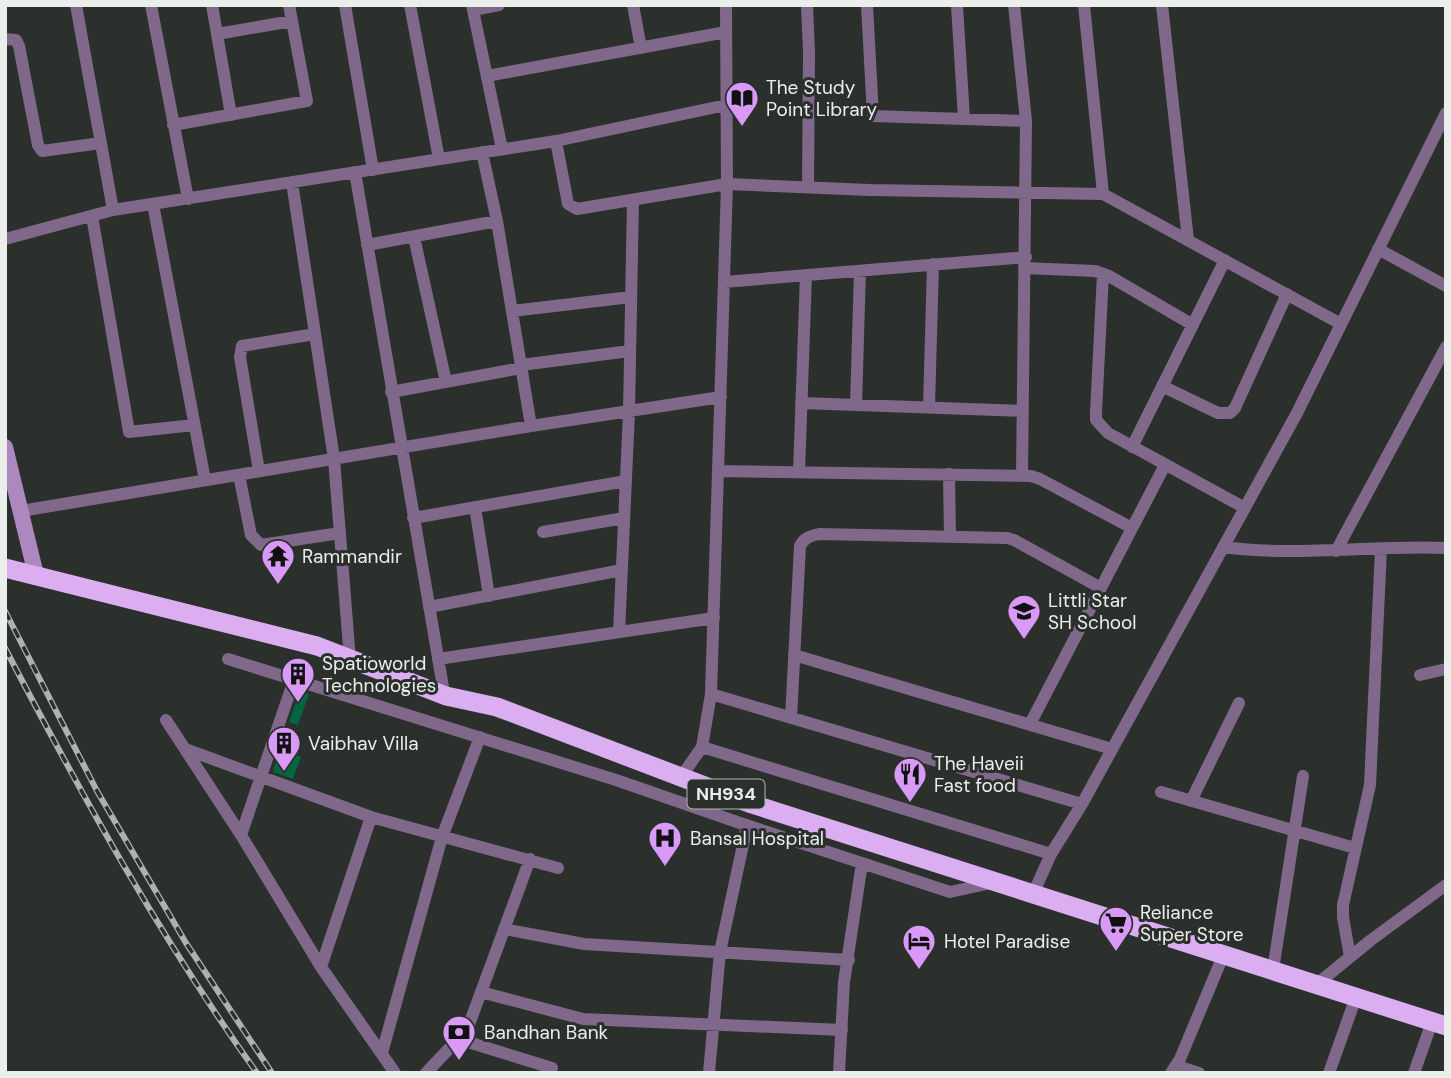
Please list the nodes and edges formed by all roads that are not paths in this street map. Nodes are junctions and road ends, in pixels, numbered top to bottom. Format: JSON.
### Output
{"nodes":[{"id":1,"x":76,"y":5,"type":"edge"},
{"id":2,"x":151,"y":5,"type":"edge"},
{"id":3,"x":212,"y":5,"type":"edge"},
{"id":4,"x":289,"y":5,"type":"edge"},
{"id":5,"x":345,"y":5,"type":"edge"},
{"id":6,"x":410,"y":5,"type":"edge"},
{"id":7,"x":499,"y":5,"type":"edge"},
{"id":8,"x":634,"y":5,"type":"edge"},
{"id":9,"x":726,"y":5,"type":"edge"},
{"id":10,"x":807,"y":5,"type":"edge"},
{"id":11,"x":867,"y":5,"type":"edge"},
{"id":12,"x":957,"y":5,"type":"edge"},
{"id":13,"x":1014,"y":5,"type":"edge"},
{"id":14,"x":1084,"y":5,"type":"edge"},
{"id":15,"x":1162,"y":5,"type":"edge"},
{"id":16,"x":472,"y":8,"type":"edge"},
{"id":17,"x":292,"y":21,"type":"junction"},
{"id":18,"x":726,"y":32,"type":"junction"},
{"id":19,"x":217,"y":34,"type":"junction"},
{"id":20,"x":5,"y":39,"type":"edge"},
{"id":21,"x":641,"y":48,"type":"junction"},
{"id":22,"x":487,"y":76,"type":"junction"},
{"id":23,"x":726,"y":105,"type":"junction"},
{"id":24,"x":1446,"y":113,"type":"edge"},
{"id":25,"x":231,"y":115,"type":"junction"},
{"id":26,"x":964,"y":119,"type":"junction"},
{"id":27,"x":1026,"y":121,"type":"junction"},
{"id":28,"x":173,"y":125,"type":"junction"},
{"id":29,"x":556,"y":141,"type":"junction"},
{"id":30,"x":100,"y":143,"type":"junction"},
{"id":31,"x":502,"y":149,"type":"junction"},
{"id":32,"x":482,"y":152,"type":"junction"},
{"id":33,"x":439,"y":159,"type":"junction"},
{"id":34,"x":373,"y":170,"type":"junction"},
{"id":35,"x":355,"y":173,"type":"junction"},
{"id":36,"x":292,"y":182,"type":"junction"},
{"id":37,"x":727,"y":184,"type":"junction"},
{"id":38,"x":808,"y":187,"type":"junction"},
{"id":39,"x":1027,"y":193,"type":"junction"},
{"id":40,"x":1102,"y":194,"type":"junction"},
{"id":41,"x":188,"y":199,"type":"junction"},
{"id":42,"x":633,"y":200,"type":"junction"},
{"id":43,"x":153,"y":204,"type":"junction"},
{"id":44,"x":113,"y":210,"type":"junction"},
{"id":45,"x":92,"y":216,"type":"junction"},
{"id":46,"x":497,"y":221,"type":"junction"},
{"id":47,"x":414,"y":237,"type":"junction"},
{"id":48,"x":5,"y":239,"type":"edge"},
{"id":49,"x":1188,"y":240,"type":"junction"},
{"id":50,"x":367,"y":245,"type":"junction"},
{"id":51,"x":1378,"y":249,"type":"junction"},
{"id":52,"x":1225,"y":260,"type":"junction"},
{"id":53,"x":1026,"y":262,"type":"junction"},
{"id":54,"x":933,"y":264,"type":"junction"},
{"id":55,"x":860,"y":271,"type":"junction"},
{"id":56,"x":1103,"y":274,"type":"junction"},
{"id":57,"x":806,"y":275,"type":"junction"},
{"id":58,"x":724,"y":282,"type":"junction"},
{"id":59,"x":1446,"y":286,"type":"edge"},
{"id":60,"x":1287,"y":294,"type":"junction"},
{"id":61,"x":631,"y":297,"type":"junction"},
{"id":62,"x":512,"y":311,"type":"junction"},
{"id":63,"x":1342,"y":324,"type":"junction"},
{"id":64,"x":1193,"y":325,"type":"junction"},
{"id":65,"x":315,"y":334,"type":"junction"},
{"id":66,"x":1446,"y":347,"type":"edge"},
{"id":67,"x":630,"y":351,"type":"junction"},
{"id":68,"x":521,"y":366,"type":"junction"},
{"id":69,"x":446,"y":382,"type":"junction"},
{"id":70,"x":1162,"y":386,"type":"junction"},
{"id":71,"x":391,"y":392,"type":"junction"},
{"id":72,"x":721,"y":397,"type":"junction"},
{"id":73,"x":802,"y":403,"type":"junction"},
{"id":74,"x":856,"y":405,"type":"junction"},
{"id":75,"x":929,"y":407,"type":"junction"},
{"id":76,"x":1023,"y":411,"type":"junction"},
{"id":77,"x":629,"y":412,"type":"junction"},
{"id":78,"x":194,"y":425,"type":"junction"},
{"id":79,"x":531,"y":426,"type":"junction"},
{"id":80,"x":5,"y":447,"type":"edge"},
{"id":81,"x":401,"y":447,"type":"junction"},
{"id":82,"x":1132,"y":447,"type":"junction"},
{"id":83,"x":334,"y":459,"type":"junction"},
{"id":84,"x":1165,"y":465,"type":"junction"},
{"id":85,"x":260,"y":471,"type":"junction"},
{"id":86,"x":718,"y":471,"type":"junction"},
{"id":87,"x":799,"y":472,"type":"junction"},
{"id":88,"x":950,"y":474,"type":"junction"},
{"id":89,"x":239,"y":475,"type":"junction"},
{"id":90,"x":1022,"y":476,"type":"junction"},
{"id":91,"x":205,"y":480,"type":"junction"},
{"id":92,"x":626,"y":481,"type":"junction"},
{"id":93,"x":475,"y":507,"type":"junction"},
{"id":94,"x":1245,"y":508,"type":"junction"},
{"id":95,"x":21,"y":511,"type":"junction"},
{"id":96,"x":413,"y":517,"type":"junction"},
{"id":97,"x":624,"y":518,"type":"junction"},
{"id":98,"x":1132,"y":528,"type":"junction"},
{"id":99,"x":543,"y":532,"type":"dead end"},
{"id":100,"x":340,"y":533,"type":"junction"},
{"id":101,"x":950,"y":537,"type":"junction"},
{"id":102,"x":1223,"y":547,"type":"junction"},
{"id":103,"x":1446,"y":548,"type":"edge"},
{"id":104,"x":1381,"y":549,"type":"junction"},
{"id":105,"x":1336,"y":551,"type":"junction"},
{"id":106,"x":5,"y":568,"type":"edge"},
{"id":107,"x":622,"y":570,"type":"junction"},
{"id":108,"x":36,"y":575,"type":"junction"},
{"id":109,"x":1101,"y":588,"type":"junction"},
{"id":110,"x":489,"y":596,"type":"junction"},
{"id":111,"x":429,"y":607,"type":"junction"},
{"id":112,"x":714,"y":618,"type":"junction"},
{"id":113,"x":619,"y":632,"type":"junction"},
{"id":114,"x":794,"y":655,"type":"junction"},
{"id":115,"x":228,"y":659,"type":"dead end"},
{"id":116,"x":438,"y":659,"type":"junction"},
{"id":117,"x":350,"y":660,"type":"junction"},
{"id":118,"x":1446,"y":670,"type":"edge"},
{"id":119,"x":1420,"y":675,"type":"dead end"},
{"id":120,"x":294,"y":680,"type":"junction"},
{"id":121,"x":443,"y":687,"type":"dead end"},
{"id":122,"x":711,"y":694,"type":"junction"},
{"id":123,"x":1239,"y":703,"type":"dead end"},
{"id":124,"x":791,"y":718,"type":"junction"},
{"id":125,"x":166,"y":720,"type":"dead end"},
{"id":126,"x":1030,"y":724,"type":"junction"},
{"id":127,"x":480,"y":737,"type":"junction"},
{"id":128,"x":702,"y":747,"type":"junction"},
{"id":129,"x":1112,"y":748,"type":"junction"},
{"id":130,"x":185,"y":749,"type":"junction"},
{"id":131,"x":1303,"y":776,"type":"dead end"},
{"id":132,"x":260,"y":777,"type":"junction"},
{"id":133,"x":681,"y":777,"type":"junction"},
{"id":134,"x":1161,"y":792,"type":"dead end"},
{"id":135,"x":1191,"y":801,"type":"junction"},
{"id":136,"x":1082,"y":804,"type":"junction"},
{"id":137,"x":371,"y":817,"type":"junction"},
{"id":138,"x":747,"y":826,"type":"junction"},
{"id":139,"x":1294,"y":831,"type":"junction"},
{"id":140,"x":241,"y":835,"type":"junction"},
{"id":141,"x":442,"y":838,"type":"junction"},
{"id":142,"x":1355,"y":848,"type":"junction"},
{"id":143,"x":1051,"y":854,"type":"junction"},
{"id":144,"x":530,"y":859,"type":"junction"},
{"id":145,"x":862,"y":863,"type":"junction"},
{"id":146,"x":558,"y":868,"type":"dead end"},
{"id":147,"x":995,"y":882,"type":"junction"},
{"id":148,"x":1446,"y":885,"type":"edge"},
{"id":149,"x":1033,"y":894,"type":"junction"},
{"id":150,"x":504,"y":929,"type":"junction"},
{"id":151,"x":720,"y":952,"type":"junction"},
{"id":152,"x":1223,"y":956,"type":"junction"},
{"id":153,"x":1350,"y":957,"type":"junction"},
{"id":154,"x":849,"y":960,"type":"junction"},
{"id":155,"x":321,"y":967,"type":"junction"},
{"id":156,"x":1273,"y":970,"type":"junction"},
{"id":157,"x":1317,"y":984,"type":"junction"},
{"id":158,"x":481,"y":992,"type":"junction"},
{"id":159,"x":1356,"y":997,"type":"junction"},
{"id":160,"x":1439,"y":1024,"type":"edge"},
{"id":161,"x":714,"y":1025,"type":"junction"},
{"id":162,"x":842,"y":1030,"type":"junction"},
{"id":163,"x":458,"y":1039,"type":"junction"},
{"id":164,"x":382,"y":1053,"type":"junction"},
{"id":165,"x":552,"y":1068,"type":"dead end"},
{"id":166,"x":1174,"y":1069,"type":"edge"},
{"id":167,"x":395,"y":1073,"type":"edge"},
{"id":168,"x":426,"y":1073,"type":"edge"},
{"id":169,"x":709,"y":1073,"type":"edge"},
{"id":170,"x":839,"y":1073,"type":"edge"},
{"id":171,"x":1199,"y":1073,"type":"edge"},
{"id":172,"x":1329,"y":1073,"type":"edge"},
{"id":173,"x":1414,"y":1073,"type":"edge"}],
"edges":[{"from":1,"to":30,"type":"street"},
{"from":2,"to":28,"type":"street"},
{"from":3,"to":19,"type":"street"},
{"from":4,"to":17,"type":"street"},
{"from":5,"to":34,"type":"street"},
{"from":6,"to":33,"type":"street"},
{"from":7,"to":16,"type":"street"},
{"from":8,"to":21,"type":"street"},
{"from":9,"to":18,"type":"street"},
{"from":10,"to":38,"type":"street"},
{"from":11,"to":26,"type":"street"},
{"from":12,"to":26,"type":"street"},
{"from":13,"to":27,"type":"street"},
{"from":14,"to":40,"type":"street"},
{"from":15,"to":49,"type":"street"},
{"from":16,"to":22,"type":"street"},
{"from":17,"to":19,"type":"street"},
{"from":17,"to":25,"type":"street"},
{"from":18,"to":21,"type":"street"},
{"from":18,"to":23,"type":"street"},
{"from":19,"to":25,"type":"street"},
{"from":20,"to":30,"type":"street"},
{"from":21,"to":22,"type":"street"},
{"from":22,"to":31,"type":"street"},
{"from":23,"to":29,"type":"street"},
{"from":23,"to":37,"type":"street"},
{"from":24,"to":51,"type":"street"},
{"from":25,"to":28,"type":"street"},
{"from":26,"to":27,"type":"street"},
{"from":27,"to":39,"type":"street"},
{"from":28,"to":41,"type":"street"},
{"from":29,"to":31,"type":"street"},
{"from":29,"to":42,"type":"street"},
{"from":30,"to":44,"type":"street"},
{"from":31,"to":32,"type":"street"},
{"from":32,"to":33,"type":"street"},
{"from":32,"to":46,"type":"street"},
{"from":33,"to":34,"type":"street"},
{"from":34,"to":35,"type":"street"},
{"from":35,"to":36,"type":"street"},
{"from":35,"to":50,"type":"street"},
{"from":36,"to":41,"type":"street"},
{"from":36,"to":65,"type":"street"},
{"from":37,"to":38,"type":"street"},
{"from":37,"to":42,"type":"street"},
{"from":37,"to":58,"type":"street"},
{"from":38,"to":39,"type":"street"},
{"from":39,"to":40,"type":"street"},
{"from":39,"to":53,"type":"street"},
{"from":40,"to":49,"type":"street"},
{"from":41,"to":43,"type":"street"},
{"from":42,"to":61,"type":"street"},
{"from":43,"to":44,"type":"street"},
{"from":43,"to":78,"type":"street"},
{"from":44,"to":45,"type":"street"},
{"from":45,"to":48,"type":"street"},
{"from":45,"to":78,"type":"street"},
{"from":46,"to":47,"type":"street"},
{"from":46,"to":62,"type":"street"},
{"from":47,"to":50,"type":"street"},
{"from":47,"to":69,"type":"street"},
{"from":49,"to":52,"type":"street"},
{"from":50,"to":71,"type":"street"},
{"from":51,"to":59,"type":"street"},
{"from":51,"to":63,"type":"street"},
{"from":52,"to":60,"type":"street"},
{"from":52,"to":64,"type":"street"},
{"from":53,"to":54,"type":"street"},
{"from":53,"to":56,"type":"street"},
{"from":53,"to":76,"type":"street"},
{"from":54,"to":55,"type":"street"},
{"from":54,"to":75,"type":"street"},
{"from":55,"to":57,"type":"street"},
{"from":55,"to":74,"type":"street"},
{"from":56,"to":64,"type":"street"},
{"from":56,"to":82,"type":"street"},
{"from":57,"to":58,"type":"street"},
{"from":57,"to":73,"type":"street"},
{"from":58,"to":72,"type":"street"},
{"from":60,"to":63,"type":"street"},
{"from":60,"to":70,"type":"street"},
{"from":61,"to":62,"type":"street"},
{"from":61,"to":67,"type":"street"},
{"from":62,"to":68,"type":"street"},
{"from":63,"to":94,"type":"street"},
{"from":64,"to":70,"type":"street"},
{"from":65,"to":83,"type":"street"},
{"from":65,"to":85,"type":"street"},
{"from":66,"to":105,"type":"street"},
{"from":67,"to":68,"type":"street"},
{"from":67,"to":77,"type":"street"},
{"from":68,"to":69,"type":"street"},
{"from":68,"to":79,"type":"street"},
{"from":69,"to":71,"type":"street"},
{"from":70,"to":82,"type":"street"},
{"from":71,"to":81,"type":"street"},
{"from":72,"to":77,"type":"street"},
{"from":72,"to":86,"type":"street"},
{"from":73,"to":74,"type":"street"},
{"from":73,"to":87,"type":"street"},
{"from":74,"to":75,"type":"street"},
{"from":75,"to":76,"type":"street"},
{"from":76,"to":90,"type":"street"},
{"from":77,"to":79,"type":"street"},
{"from":77,"to":92,"type":"street"},
{"from":78,"to":91,"type":"street"},
{"from":79,"to":81,"type":"street"},
{"from":80,"to":95,"type":"main road"},
{"from":81,"to":83,"type":"street"},
{"from":81,"to":96,"type":"street"},
{"from":82,"to":84,"type":"street"},
{"from":83,"to":85,"type":"street"},
{"from":83,"to":100,"type":"street"},
{"from":84,"to":94,"type":"street"},
{"from":84,"to":98,"type":"street"},
{"from":85,"to":89,"type":"street"},
{"from":86,"to":87,"type":"street"},
{"from":86,"to":112,"type":"street"},
{"from":87,"to":88,"type":"street"},
{"from":88,"to":90,"type":"street"},
{"from":88,"to":101,"type":"street"},
{"from":89,"to":91,"type":"street"},
{"from":89,"to":100,"type":"street"},
{"from":90,"to":98,"type":"street"},
{"from":91,"to":95,"type":"street"},
{"from":92,"to":93,"type":"street"},
{"from":92,"to":97,"type":"street"},
{"from":93,"to":96,"type":"street"},
{"from":93,"to":110,"type":"street"},
{"from":94,"to":102,"type":"street"},
{"from":95,"to":108,"type":"main road"},
{"from":96,"to":111,"type":"street"},
{"from":97,"to":99,"type":"street"},
{"from":97,"to":107,"type":"street"},
{"from":98,"to":109,"type":"street"},
{"from":100,"to":117,"type":"street"},
{"from":101,"to":109,"type":"street"},
{"from":101,"to":114,"type":"street"},
{"from":102,"to":105,"type":"street"},
{"from":102,"to":129,"type":"street"},
{"from":103,"to":104,"type":"street"},
{"from":104,"to":105,"type":"street"},
{"from":104,"to":142,"type":"street"},
{"from":106,"to":108,"type":"highway","number":"NH934"},
{"from":107,"to":110,"type":"street"},
{"from":107,"to":113,"type":"street"},
{"from":108,"to":117,"type":"highway","number":"NH934"},
{"from":109,"to":126,"type":"street"},
{"from":110,"to":111,"type":"street"},
{"from":111,"to":116,"type":"street"},
{"from":112,"to":113,"type":"street"},
{"from":112,"to":122,"type":"street"},
{"from":113,"to":116,"type":"street"},
{"from":114,"to":124,"type":"street"},
{"from":114,"to":126,"type":"street"},
{"from":115,"to":120,"type":"street"},
{"from":116,"to":121,"type":"street"},
{"from":117,"to":133,"type":"highway","number":"NH934"},
{"from":118,"to":119,"type":"street"},
{"from":120,"to":127,"type":"street"},
{"from":120,"to":132,"type":"street"},
{"from":122,"to":124,"type":"street"},
{"from":122,"to":128,"type":"street"},
{"from":123,"to":135,"type":"street"},
{"from":124,"to":136,"type":"street"},
{"from":125,"to":130,"type":"street"},
{"from":126,"to":129,"type":"street"},
{"from":127,"to":138,"type":"street"},
{"from":127,"to":141,"type":"street"},
{"from":128,"to":133,"type":"street"},
{"from":128,"to":143,"type":"street"},
{"from":129,"to":136,"type":"street"},
{"from":130,"to":132,"type":"street"},
{"from":130,"to":140,"type":"street"},
{"from":131,"to":139,"type":"street"},
{"from":132,"to":137,"type":"street"},
{"from":132,"to":140,"type":"street"},
{"from":133,"to":147,"type":"highway","number":"NH934"},
{"from":134,"to":135,"type":"street"},
{"from":135,"to":139,"type":"street"},
{"from":136,"to":143,"type":"street"},
{"from":137,"to":141,"type":"street"},
{"from":137,"to":155,"type":"street"},
{"from":138,"to":145,"type":"street"},
{"from":138,"to":151,"type":"street"},
{"from":139,"to":142,"type":"street"},
{"from":139,"to":156,"type":"street"},
{"from":140,"to":155,"type":"street"},
{"from":141,"to":144,"type":"street"},
{"from":141,"to":164,"type":"street"},
{"from":142,"to":153,"type":"street"},
{"from":143,"to":149,"type":"street"},
{"from":144,"to":146,"type":"street"},
{"from":144,"to":150,"type":"street"},
{"from":145,"to":147,"type":"street"},
{"from":145,"to":154,"type":"street"},
{"from":147,"to":149,"type":"highway","number":"NH934"},
{"from":148,"to":153,"type":"street"},
{"from":149,"to":152,"type":"highway","number":"NH934"},
{"from":150,"to":151,"type":"street"},
{"from":150,"to":158,"type":"street"},
{"from":151,"to":154,"type":"street"},
{"from":151,"to":161,"type":"street"},
{"from":152,"to":156,"type":"highway","number":"NH934"},
{"from":152,"to":166,"type":"street"},
{"from":153,"to":157,"type":"street"},
{"from":154,"to":162,"type":"street"},
{"from":155,"to":164,"type":"street"},
{"from":156,"to":157,"type":"highway","number":"NH934"},
{"from":157,"to":159,"type":"highway","number":"NH934"},
{"from":158,"to":161,"type":"street"},
{"from":158,"to":163,"type":"street"},
{"from":159,"to":160,"type":"highway","number":"NH934"},
{"from":159,"to":172,"type":"street"},
{"from":160,"to":173,"type":"street"},
{"from":161,"to":162,"type":"street"},
{"from":161,"to":169,"type":"street"},
{"from":162,"to":170,"type":"street"},
{"from":163,"to":165,"type":"street"},
{"from":163,"to":168,"type":"street"},
{"from":164,"to":167,"type":"street"},
{"from":166,"to":171,"type":"street"}]}
